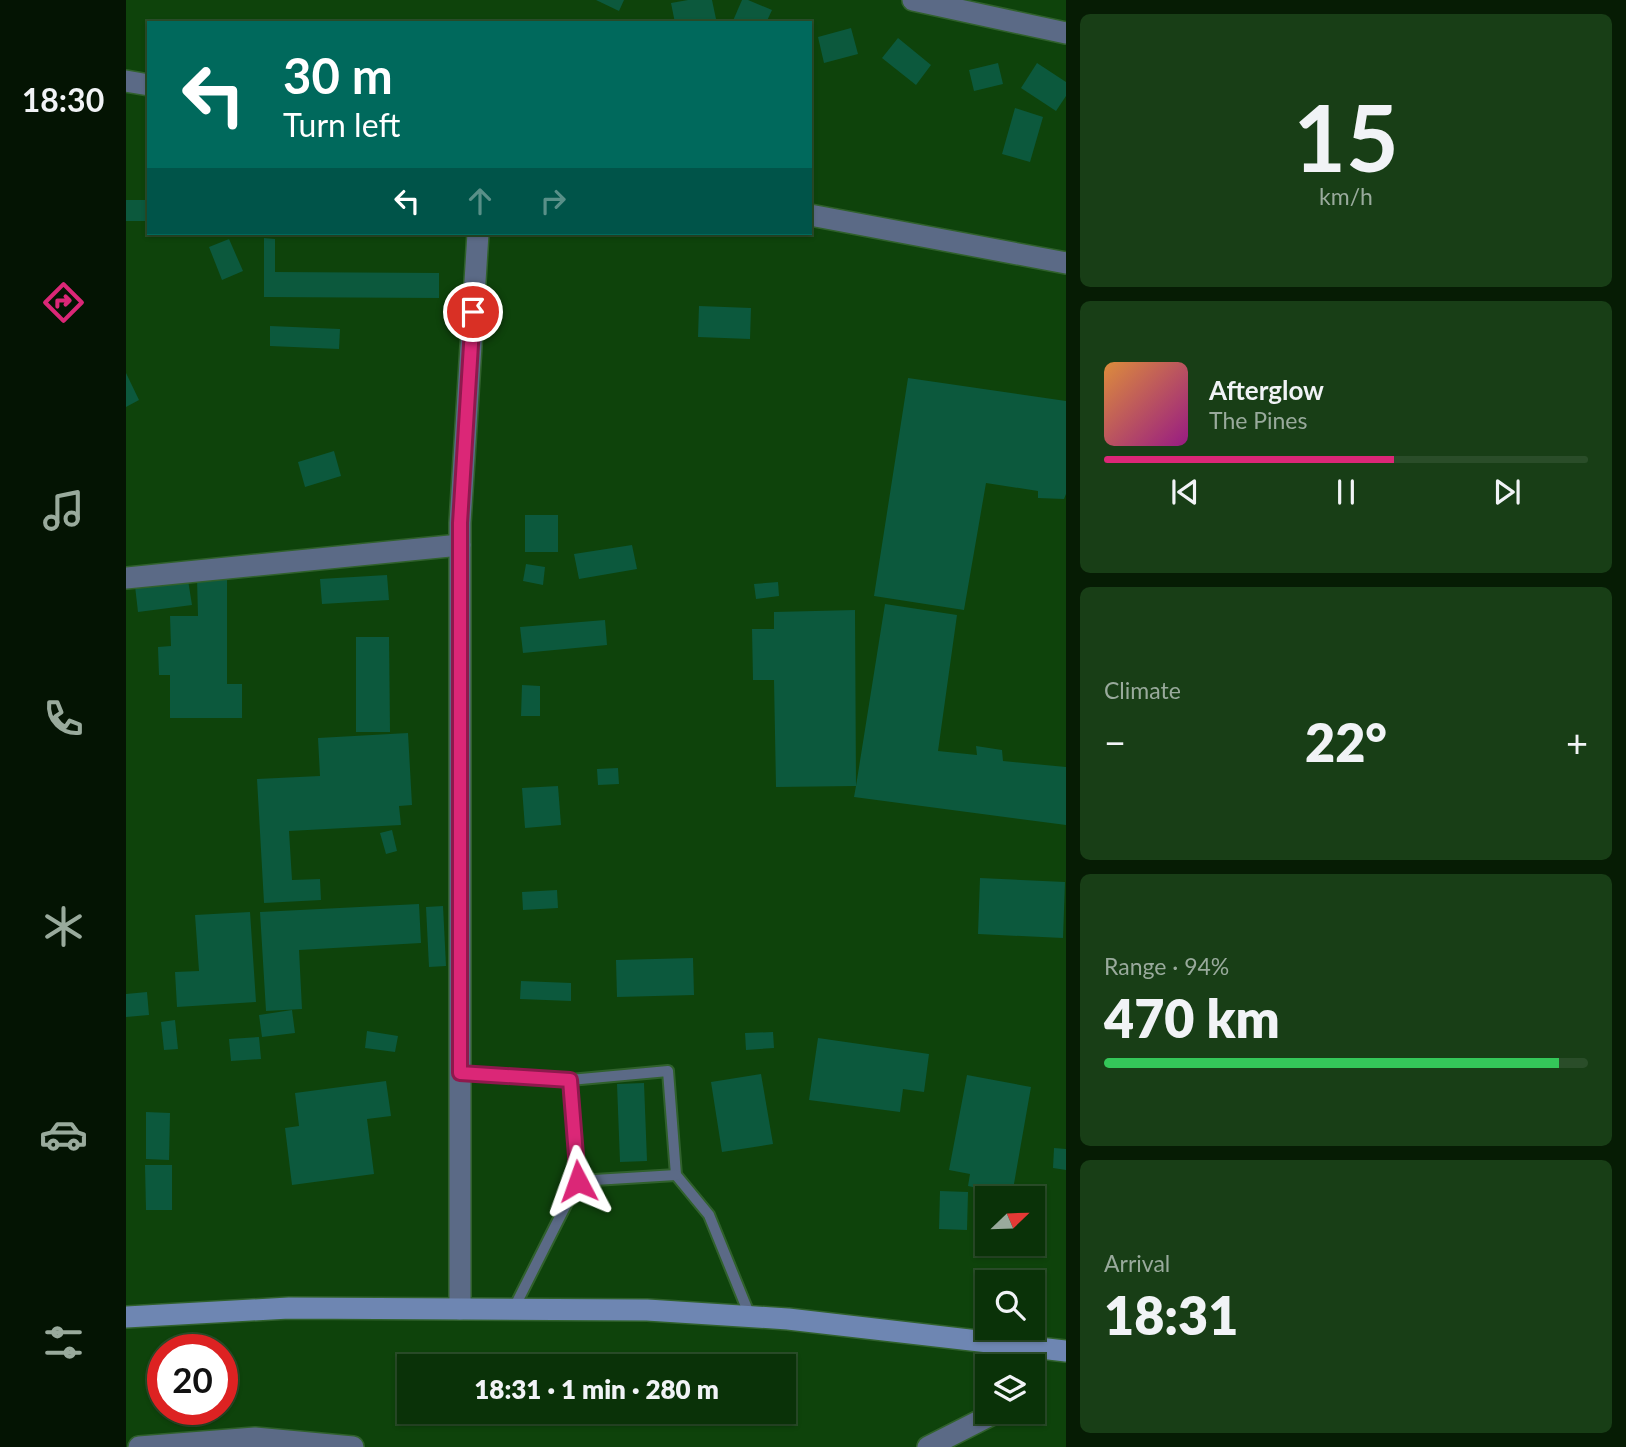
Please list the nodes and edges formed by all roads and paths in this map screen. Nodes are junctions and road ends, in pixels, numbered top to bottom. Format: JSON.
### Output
{"nodes":[{"id":1,"x":913,"y":0,"type":"edge"},
{"id":2,"x":1066,"y":33,"type":"edge"},
{"id":3,"x":126,"y":81,"type":"edge"},
{"id":4,"x":147,"y":85,"type":"edge"},
{"id":5,"x":812,"y":215,"type":"edge"},
{"id":6,"x":478,"y":235,"type":"edge"},
{"id":7,"x":1066,"y":263,"type":"edge"},
{"id":8,"x":460,"y":545,"type":"junction"},
{"id":9,"x":126,"y":578,"type":"edge"},
{"id":10,"x":460,"y":1073,"type":"junction"},
{"id":11,"x":570,"y":1080,"type":"junction"},
{"id":12,"x":676,"y":1175,"type":"junction"},
{"id":13,"x":578,"y":1181,"type":"junction"},
{"id":14,"x":460,"y":1309,"type":"junction"},
{"id":15,"x":513,"y":1310,"type":"junction"},
{"id":16,"x":750,"y":1316,"type":"junction"},
{"id":17,"x":126,"y":1317,"type":"edge"},
{"id":18,"x":1065,"y":1348,"type":"edge"},
{"id":19,"x":1007,"y":1354,"type":"edge"},
{"id":20,"x":1032,"y":1354,"type":"edge"},
{"id":21,"x":975,"y":1424,"type":"edge"},
{"id":22,"x":139,"y":1447,"type":"edge"},
{"id":23,"x":353,"y":1447,"type":"edge"},
{"id":24,"x":928,"y":1447,"type":"edge"}],
"edges":[{"from":1,"to":2,"type":"street"},
{"from":3,"to":4,"type":"street"},
{"from":5,"to":7,"type":"street"},
{"from":6,"to":8,"type":"street"},
{"from":8,"to":9,"type":"street"},
{"from":8,"to":10,"type":"street"},
{"from":10,"to":11,"type":"lane"},
{"from":10,"to":14,"type":"street"},
{"from":11,"to":12,"type":"lane"},
{"from":11,"to":13,"type":"lane"},
{"from":12,"to":13,"type":"lane"},
{"from":12,"to":16,"type":"lane"},
{"from":13,"to":15,"type":"lane"},
{"from":14,"to":15,"type":"street"},
{"from":14,"to":17,"type":"street"},
{"from":15,"to":16,"type":"street"},
{"from":16,"to":19,"type":"street"},
{"from":18,"to":20,"type":"street"},
{"from":21,"to":24,"type":"street"},
{"from":22,"to":23,"type":"street"}]}
